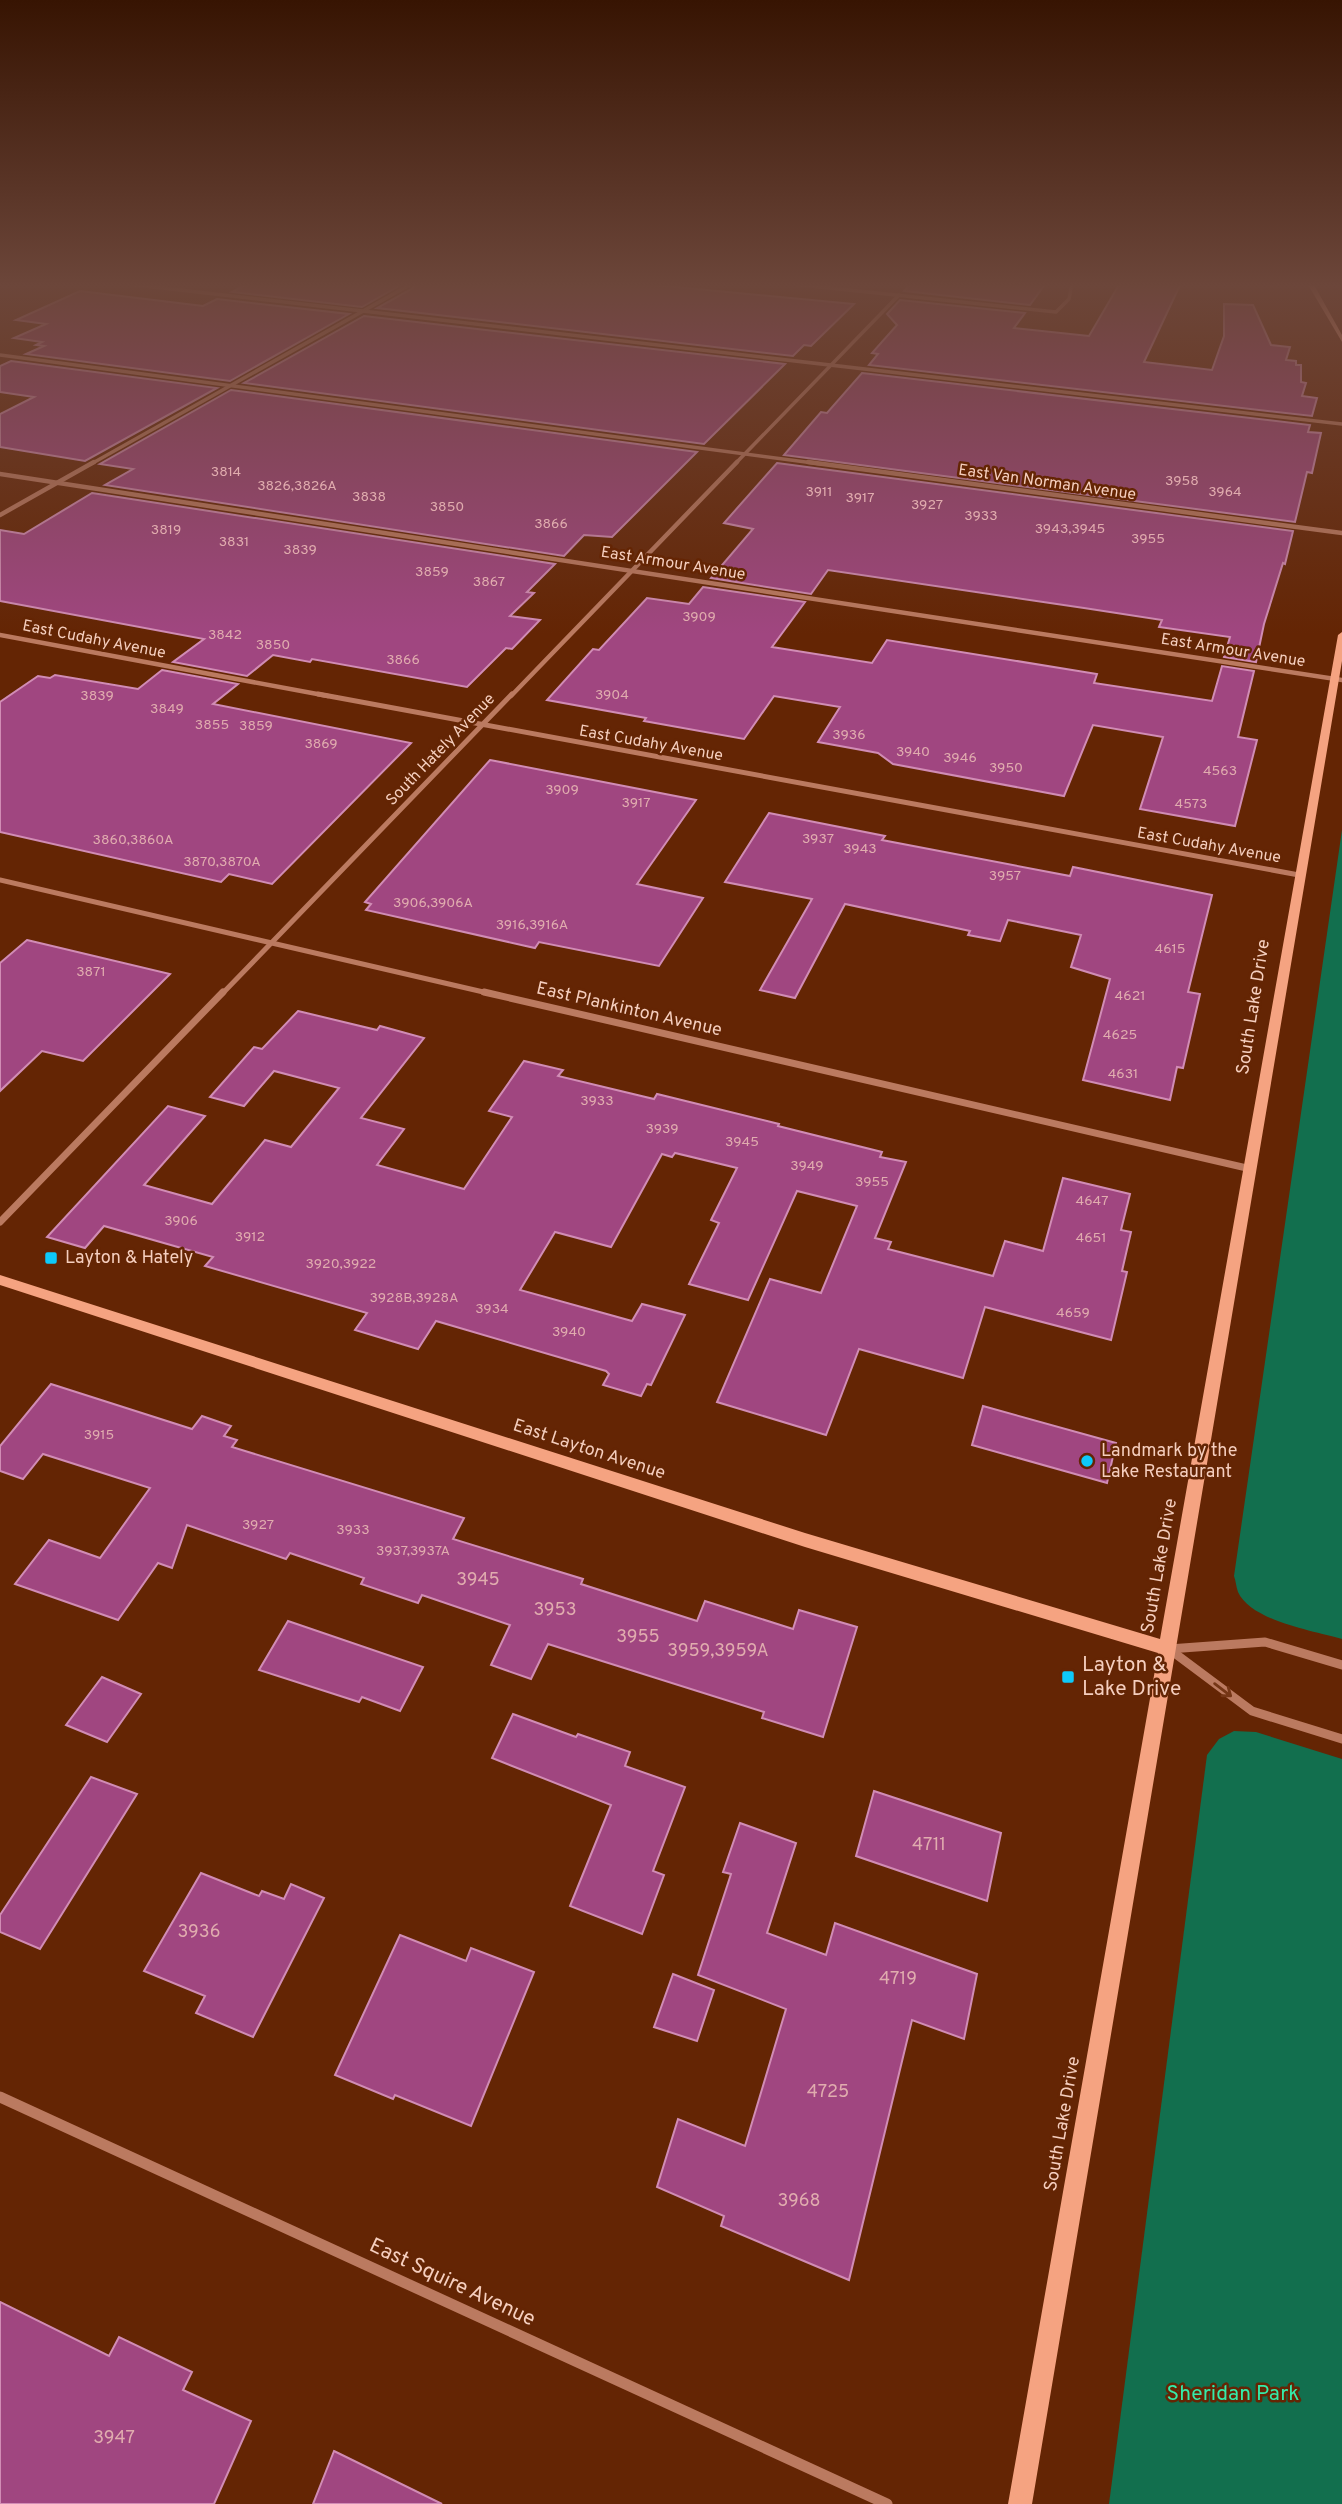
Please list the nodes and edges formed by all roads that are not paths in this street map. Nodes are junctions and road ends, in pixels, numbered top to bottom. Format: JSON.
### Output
{"nodes":[{"id":1,"x":203,"y":400,"type":"edge"},
{"id":2,"x":340,"y":400,"type":"edge"},
{"id":3,"x":797,"y":400,"type":"edge"},
{"id":4,"x":1133,"y":400,"type":"edge"},
{"id":5,"x":1342,"y":424,"type":"edge"},
{"id":6,"x":743,"y":454,"type":"junction"},
{"id":7,"x":0,"y":474,"type":"edge"},
{"id":8,"x":57,"y":483,"type":"junction"},
{"id":9,"x":0,"y":515,"type":"edge"},
{"id":10,"x":1342,"y":533,"type":"edge"},
{"id":11,"x":632,"y":570,"type":"junction"},
{"id":12,"x":0,"y":635,"type":"edge"},
{"id":13,"x":1342,"y":635,"type":"edge"},
{"id":14,"x":1338,"y":679,"type":"edge"},
{"id":15,"x":481,"y":725,"type":"junction"},
{"id":16,"x":1299,"y":875,"type":"junction"},
{"id":17,"x":0,"y":880,"type":"edge"},
{"id":18,"x":274,"y":942,"type":"junction"},
{"id":19,"x":1251,"y":1169,"type":"junction"},
{"id":20,"x":0,"y":1222,"type":"edge"},
{"id":21,"x":0,"y":1280,"type":"edge"},
{"id":22,"x":1169,"y":1649,"type":"junction"},
{"id":23,"x":1342,"y":1665,"type":"edge"},
{"id":24,"x":1342,"y":1740,"type":"edge"},
{"id":25,"x":0,"y":2096,"type":"edge"},
{"id":26,"x":887,"y":2504,"type":"edge"},
{"id":27,"x":1020,"y":2504,"type":"edge"}],
"edges":[{"from":1,"to":8,"type":"street"},
{"from":2,"to":6,"type":"street","name":"East Van Norman Avenue"},
{"from":3,"to":6,"type":"street","name":"South Hately Avenue"},
{"from":4,"to":5,"type":"street"},
{"from":6,"to":10,"type":"street","name":"East Van Norman Avenue"},
{"from":6,"to":11,"type":"street","name":"South Hately Avenue"},
{"from":7,"to":8,"type":"street","name":"East Armour Avenue"},
{"from":8,"to":9,"type":"street"},
{"from":8,"to":11,"type":"street","name":"East Armour Avenue"},
{"from":11,"to":14,"type":"street","name":"East Armour Avenue"},
{"from":11,"to":15,"type":"street","name":"South Hately Avenue"},
{"from":12,"to":15,"type":"street","name":"East Cudahy Avenue"},
{"from":13,"to":14,"type":"main road","name":"South Lake Drive"},
{"from":14,"to":16,"type":"main road","name":"South Lake Drive"},
{"from":15,"to":16,"type":"street","name":"East Cudahy Avenue"},
{"from":15,"to":18,"type":"street","name":"South Hately Avenue"},
{"from":16,"to":19,"type":"main road","name":"South Lake Drive"},
{"from":17,"to":18,"type":"street","name":"East Plankinton Avenue"},
{"from":18,"to":19,"type":"street","name":"East Plankinton Avenue"},
{"from":18,"to":20,"type":"street","name":"South Hately Avenue"},
{"from":19,"to":22,"type":"main road","name":"South Lake Drive"},
{"from":21,"to":22,"type":"main road","name":"East Layton Avenue"},
{"from":22,"to":23,"type":"street"},
{"from":22,"to":24,"type":"street","one_way":true},
{"from":22,"to":27,"type":"main road","name":"South Lake Drive"},
{"from":25,"to":26,"type":"street","name":"East Squire Avenue"}]}
